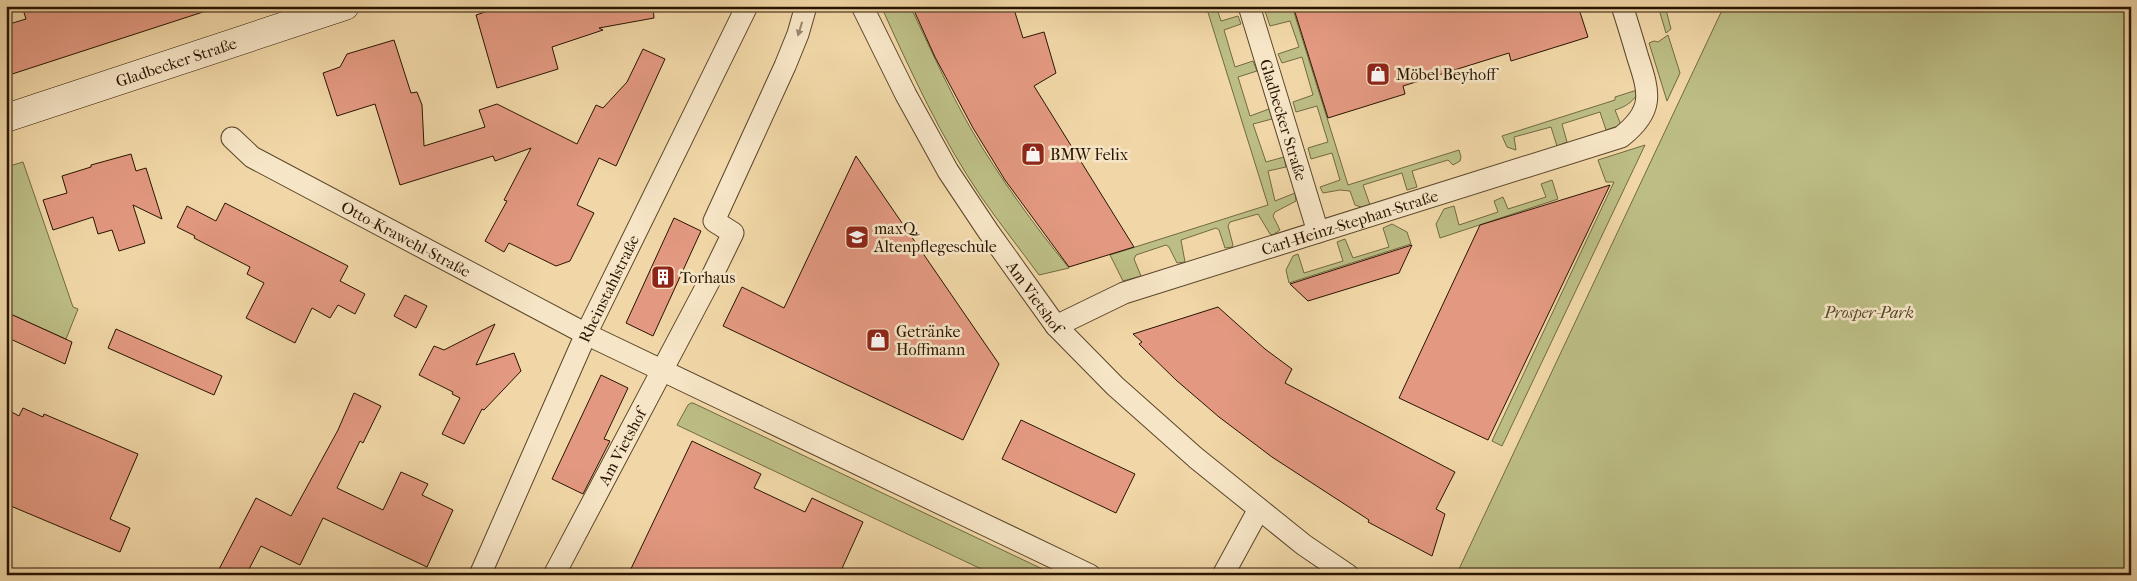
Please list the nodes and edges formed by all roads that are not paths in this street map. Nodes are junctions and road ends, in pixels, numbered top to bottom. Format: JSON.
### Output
{"nodes":[{"id":1,"x":345,"y":6,"type":"edge"},
{"id":2,"x":747,"y":6,"type":"edge"},
{"id":3,"x":806,"y":6,"type":"edge"},
{"id":4,"x":862,"y":6,"type":"edge"},
{"id":5,"x":1249,"y":6,"type":"edge"},
{"id":6,"x":1622,"y":6,"type":"edge"},
{"id":7,"x":6,"y":118,"type":"edge"},
{"id":8,"x":232,"y":138,"type":"dead end"},
{"id":9,"x":1318,"y":232,"type":"junction"},
{"id":10,"x":1056,"y":326,"type":"junction"},
{"id":11,"x":586,"y":334,"type":"junction"},
{"id":12,"x":662,"y":369,"type":"junction"},
{"id":13,"x":1259,"y":508,"type":"junction"},
{"id":14,"x":480,"y":575,"type":"edge"},
{"id":15,"x":554,"y":575,"type":"edge"},
{"id":16,"x":1090,"y":575,"type":"edge"},
{"id":17,"x":1222,"y":575,"type":"edge"},
{"id":18,"x":1348,"y":575,"type":"edge"}],
"edges":[{"from":1,"to":7,"type":"main road","name":"Gladbecker Straße"},
{"from":2,"to":11,"type":"street","name":"Rheinstahlstraße"},
{"from":3,"to":12,"type":"street","name":"Am Vietshof","one_way":true},
{"from":4,"to":10,"type":"street","name":"Am Vietshof"},
{"from":5,"to":9,"type":"street","name":"Gladbecker Straße"},
{"from":6,"to":9,"type":"street","name":"Carl-Heinz-Stephan-Straße"},
{"from":8,"to":11,"type":"street","name":"Otto-Krawehl-Straße"},
{"from":9,"to":10,"type":"street","name":"Carl-Heinz-Stephan-Straße"},
{"from":10,"to":13,"type":"street","name":"Am Vietshof"},
{"from":11,"to":12,"type":"street"},
{"from":11,"to":14,"type":"street","name":"Rheinstahlstraße"},
{"from":12,"to":15,"type":"street","name":"Am Vietshof"},
{"from":12,"to":16,"type":"street"},
{"from":13,"to":17,"type":"street"},
{"from":13,"to":18,"type":"street","name":"Am Vietshof"}]}
